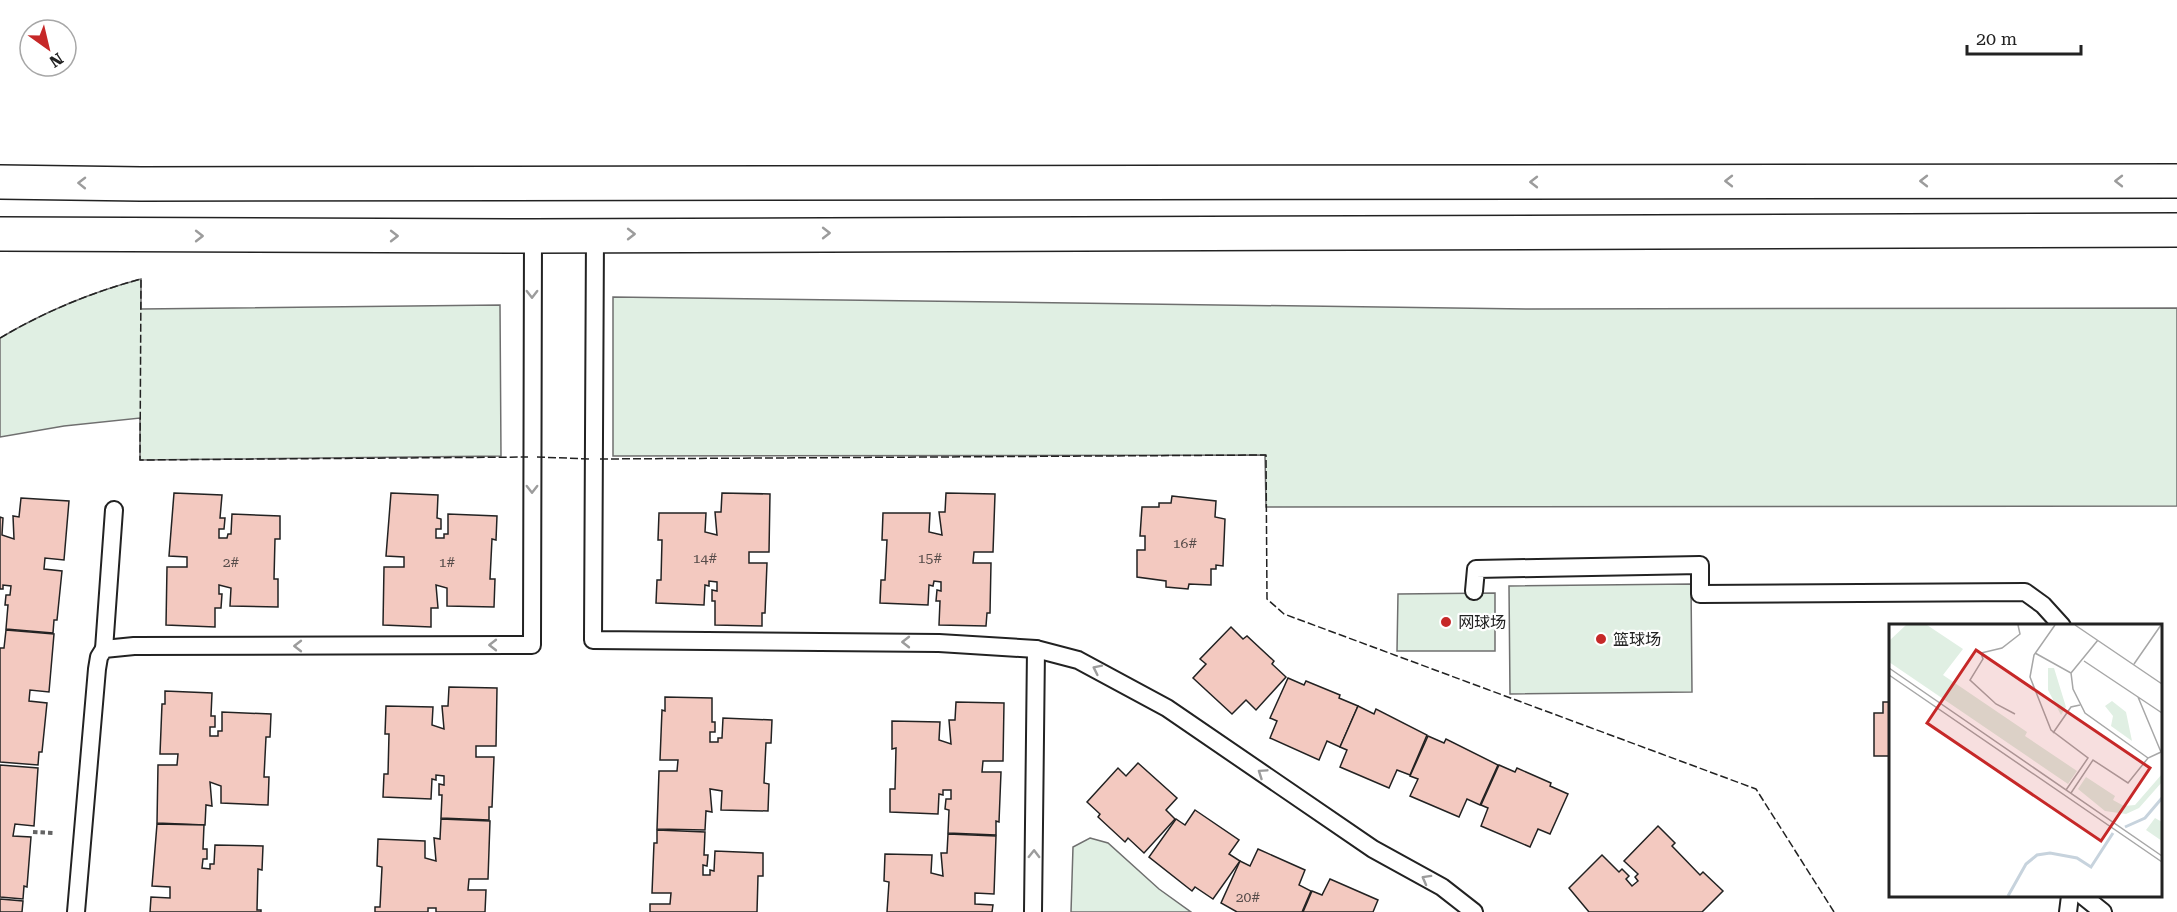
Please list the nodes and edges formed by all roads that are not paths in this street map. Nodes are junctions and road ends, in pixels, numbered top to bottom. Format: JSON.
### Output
{"nodes":[{"id":1,"x":2177,"y":181,"type":"edge"},
{"id":2,"x":0,"y":182,"type":"edge"},
{"id":3,"x":2177,"y":230,"type":"edge"},
{"id":4,"x":0,"y":234,"type":"edge"},
{"id":5,"x":595,"y":234,"type":"junction"},
{"id":6,"x":533,"y":236,"type":"junction"},
{"id":7,"x":114,"y":510,"type":"dead end"},
{"id":8,"x":1474,"y":591,"type":"dead end"},
{"id":9,"x":2060,"y":624,"type":"edge"},
{"id":10,"x":1036,"y":649,"type":"junction"},
{"id":11,"x":104,"y":650,"type":"junction"},
{"id":12,"x":2070,"y":897,"type":"edge"},
{"id":13,"x":2084,"y":897,"type":"edge"},
{"id":14,"x":76,"y":912,"type":"edge"},
{"id":15,"x":1033,"y":912,"type":"edge"},
{"id":16,"x":1474,"y":912,"type":"edge"},
{"id":17,"x":2068,"y":912,"type":"edge"},
{"id":18,"x":2103,"y":912,"type":"edge"}],
"edges":[{"from":1,"to":2,"type":"highway","one_way":true},
{"from":5,"to":3,"type":"highway","one_way":true},
{"from":4,"to":6,"type":"highway","one_way":true},
{"from":5,"to":6,"type":"highway"},
{"from":10,"to":5,"type":"lane","one_way":true},
{"from":6,"to":11,"type":"lane","one_way":true},
{"from":7,"to":11,"type":"lane"},
{"from":8,"to":9,"type":"lane"},
{"from":15,"to":10,"type":"lane","one_way":true},
{"from":16,"to":10,"type":"lane","one_way":true},
{"from":11,"to":14,"type":"lane"},
{"from":12,"to":17,"type":"lane"},
{"from":13,"to":18,"type":"lane"}]}
